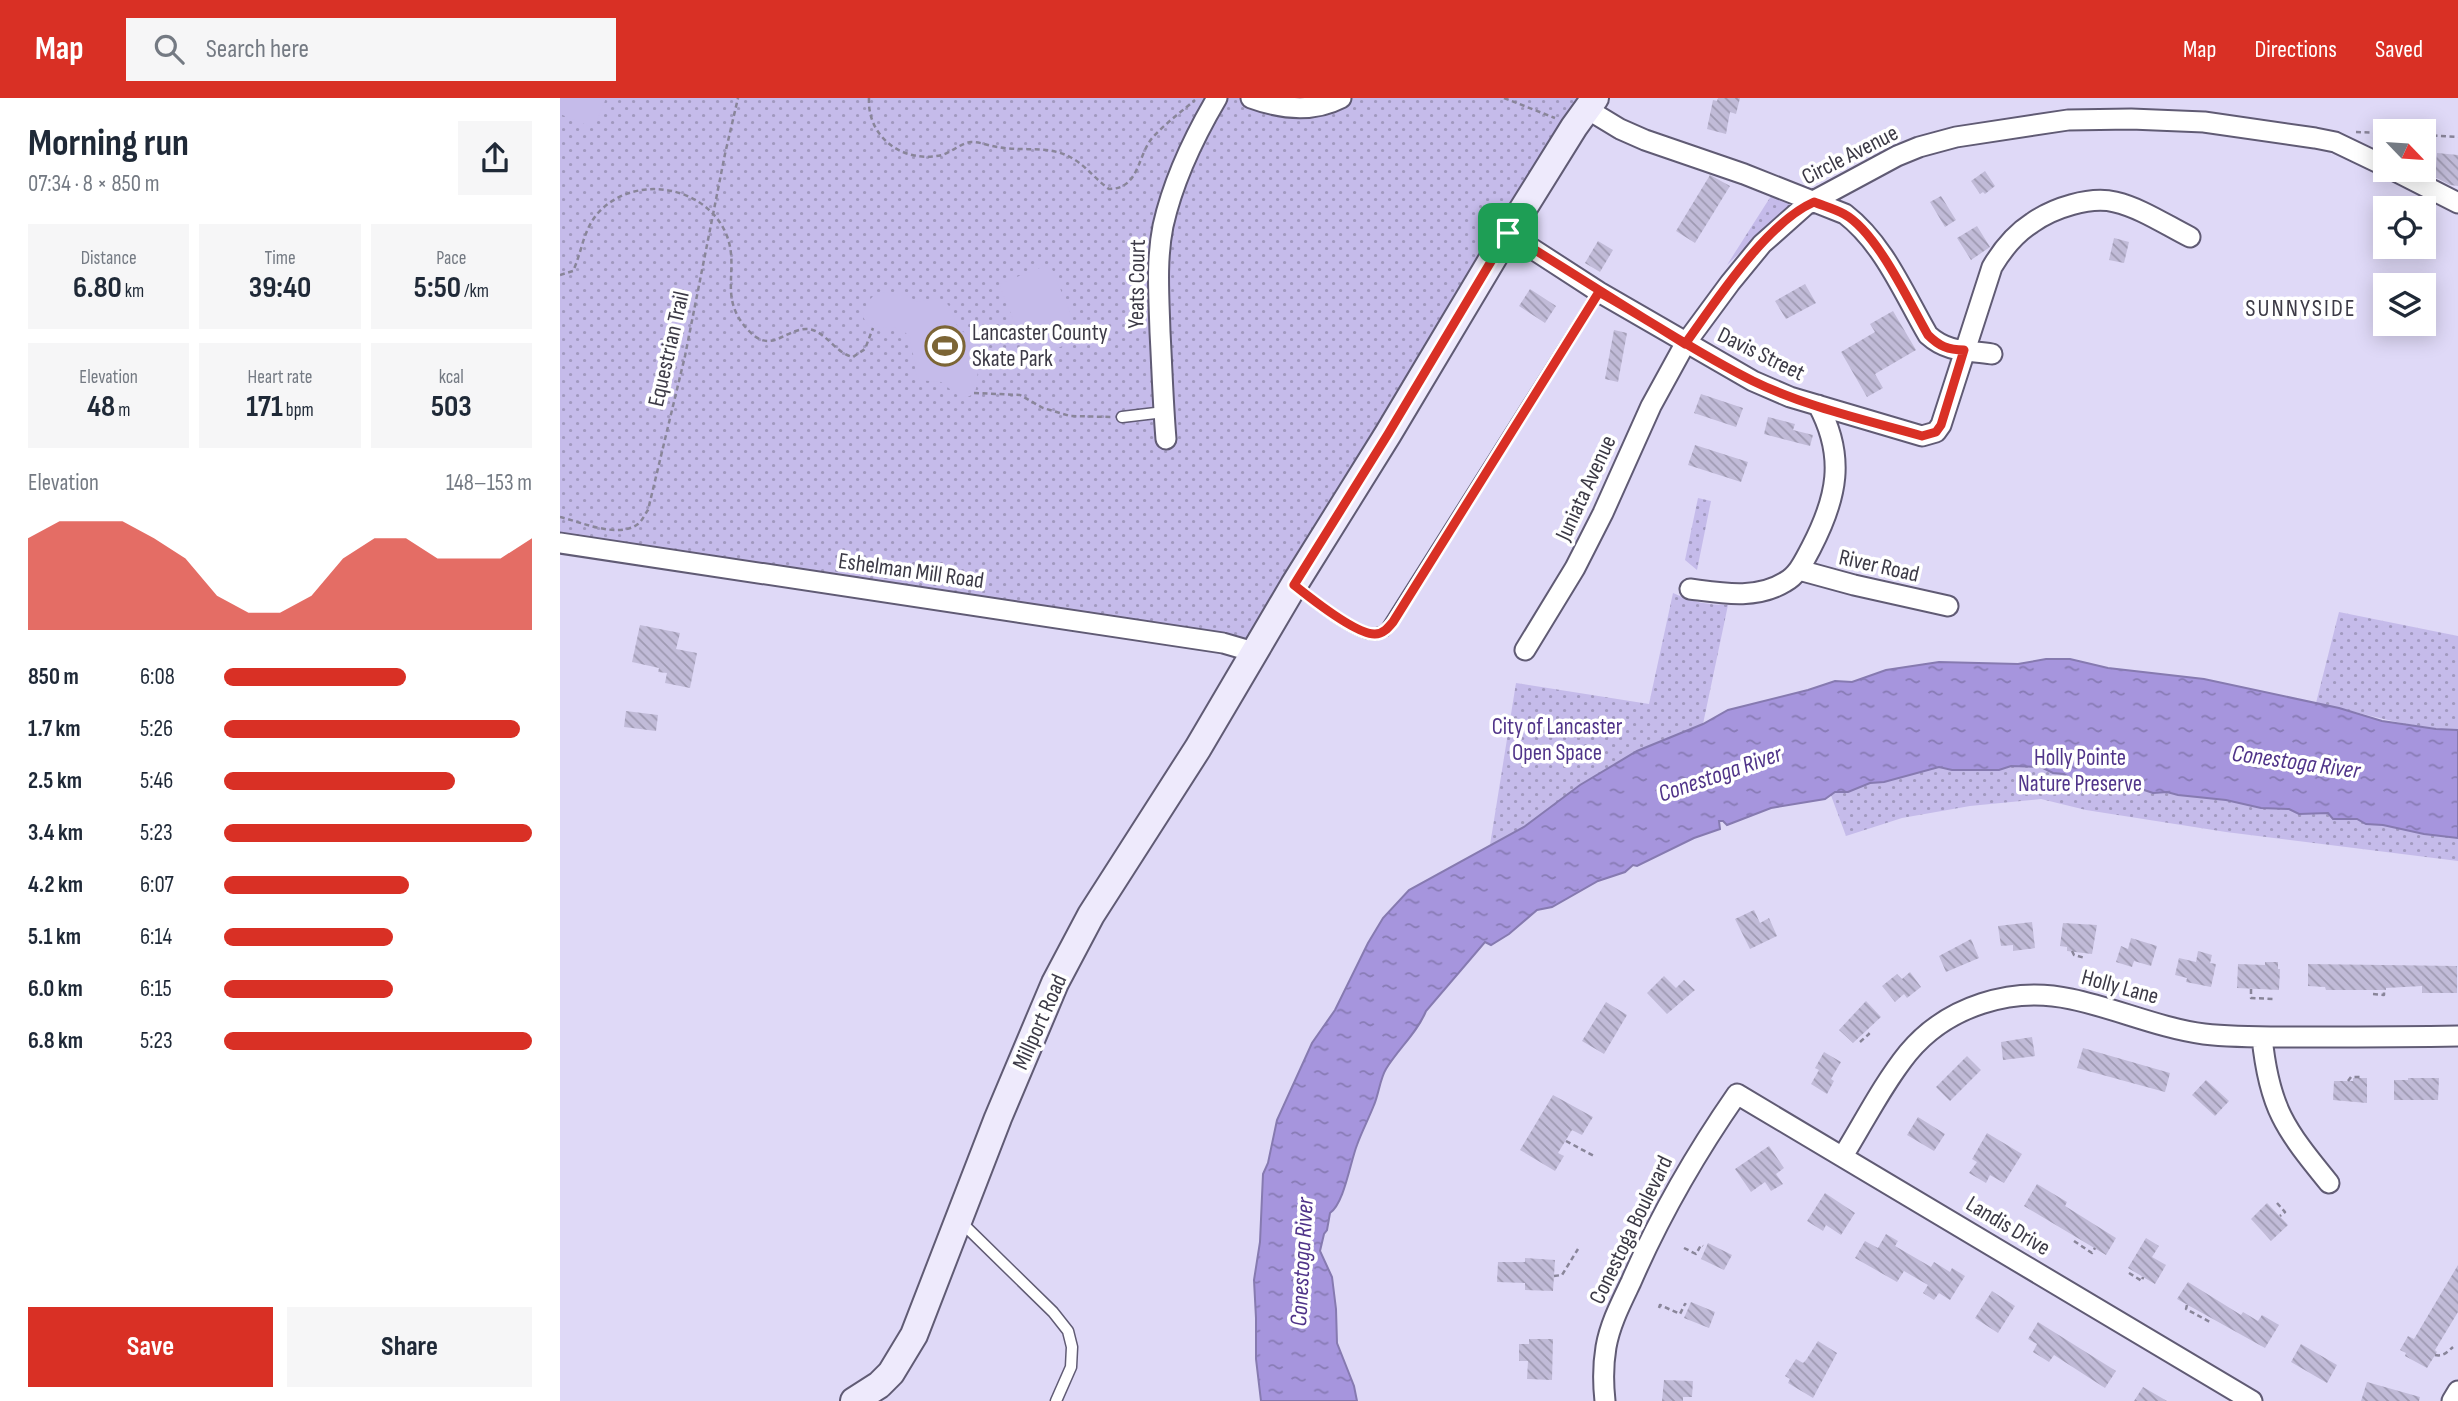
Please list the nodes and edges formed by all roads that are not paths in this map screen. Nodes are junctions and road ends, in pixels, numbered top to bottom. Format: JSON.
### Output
{"nodes":[{"id":1,"x":1217,"y":98,"type":"edge"},
{"id":2,"x":1251,"y":98,"type":"edge"},
{"id":3,"x":1341,"y":98,"type":"edge"},
{"id":4,"x":1586,"y":111,"type":"edge"},
{"id":5,"x":2373,"y":160,"type":"edge"},
{"id":6,"x":2417,"y":182,"type":"edge"},
{"id":7,"x":1814,"y":202,"type":"junction"},
{"id":8,"x":2458,"y":203,"type":"edge"},
{"id":9,"x":1508,"y":233,"type":"junction"},
{"id":10,"x":2190,"y":237,"type":"dead end"},
{"id":11,"x":1599,"y":292,"type":"junction"},
{"id":12,"x":1685,"y":344,"type":"junction"},
{"id":13,"x":1964,"y":350,"type":"junction"},
{"id":14,"x":1992,"y":354,"type":"dead end"},
{"id":15,"x":1818,"y":405,"type":"junction"},
{"id":16,"x":1164,"y":412,"type":"junction"},
{"id":17,"x":1122,"y":417,"type":"road end"},
{"id":18,"x":1166,"y":439,"type":"dead end"},
{"id":19,"x":560,"y":543,"type":"edge"},
{"id":20,"x":1799,"y":570,"type":"junction"},
{"id":21,"x":1294,"y":585,"type":"junction"},
{"id":22,"x":1690,"y":589,"type":"dead end"},
{"id":23,"x":1948,"y":606,"type":"dead end"},
{"id":24,"x":1525,"y":650,"type":"dead end"},
{"id":25,"x":1254,"y":652,"type":"junction"},
{"id":26,"x":2458,"y":1036,"type":"edge"},
{"id":27,"x":2262,"y":1037,"type":"junction"},
{"id":28,"x":1737,"y":1094,"type":"joint"},
{"id":29,"x":1843,"y":1156,"type":"junction"},
{"id":30,"x":2329,"y":1183,"type":"dead end"},
{"id":31,"x":959,"y":1221,"type":"junction"},
{"id":32,"x":2458,"y":1391,"type":"edge"},
{"id":33,"x":862,"y":1400,"type":"edge"},
{"id":34,"x":1056,"y":1401,"type":"edge"},
{"id":35,"x":1605,"y":1401,"type":"edge"},
{"id":36,"x":2252,"y":1401,"type":"edge"},
{"id":37,"x":2452,"y":1401,"type":"edge"}],
"edges":[{"from":1,"to":16,"type":"street","name":"Yeats Court"},
{"from":2,"to":3,"type":"street"},
{"from":4,"to":7,"type":"street"},
{"from":4,"to":9,"type":"main road","name":"Millport Road"},
{"from":5,"to":7,"type":"street","name":"Circle Avenue"},
{"from":6,"to":8,"type":"street"},
{"from":7,"to":12,"type":"street","name":"Circle Avenue"},
{"from":7,"to":13,"type":"street"},
{"from":9,"to":11,"type":"street","name":"Davis Street"},
{"from":9,"to":21,"type":"main road","name":"Millport Road"},
{"from":10,"to":13,"type":"street"},
{"from":11,"to":12,"type":"street","name":"Davis Street"},
{"from":11,"to":21,"type":"lane"},
{"from":12,"to":15,"type":"street","name":"Davis Street"},
{"from":12,"to":24,"type":"street","name":"Juniata Avenue"},
{"from":13,"to":14,"type":"street"},
{"from":13,"to":15,"type":"street","name":"Davis Street"},
{"from":15,"to":20,"type":"street"},
{"from":16,"to":17,"type":"lane"},
{"from":16,"to":18,"type":"street","name":"Yeats Court"},
{"from":19,"to":25,"type":"street","name":"Eshelman Mill Road"},
{"from":20,"to":22,"type":"street"},
{"from":20,"to":23,"type":"street","name":"River Road"},
{"from":21,"to":25,"type":"main road","name":"Millport Road"},
{"from":25,"to":31,"type":"main road","name":"Millport Road"},
{"from":26,"to":27,"type":"street","name":"Holly Lane"},
{"from":27,"to":29,"type":"street","name":"Holly Lane"},
{"from":27,"to":30,"type":"street"},
{"from":28,"to":29,"type":"street","name":"Landis Drive"},
{"from":28,"to":35,"type":"street","name":"Conestoga Boulevard"},
{"from":29,"to":36,"type":"street","name":"Landis Drive"},
{"from":31,"to":33,"type":"main road","name":"Millport Road"},
{"from":31,"to":34,"type":"lane"},
{"from":32,"to":37,"type":"street"}]}
